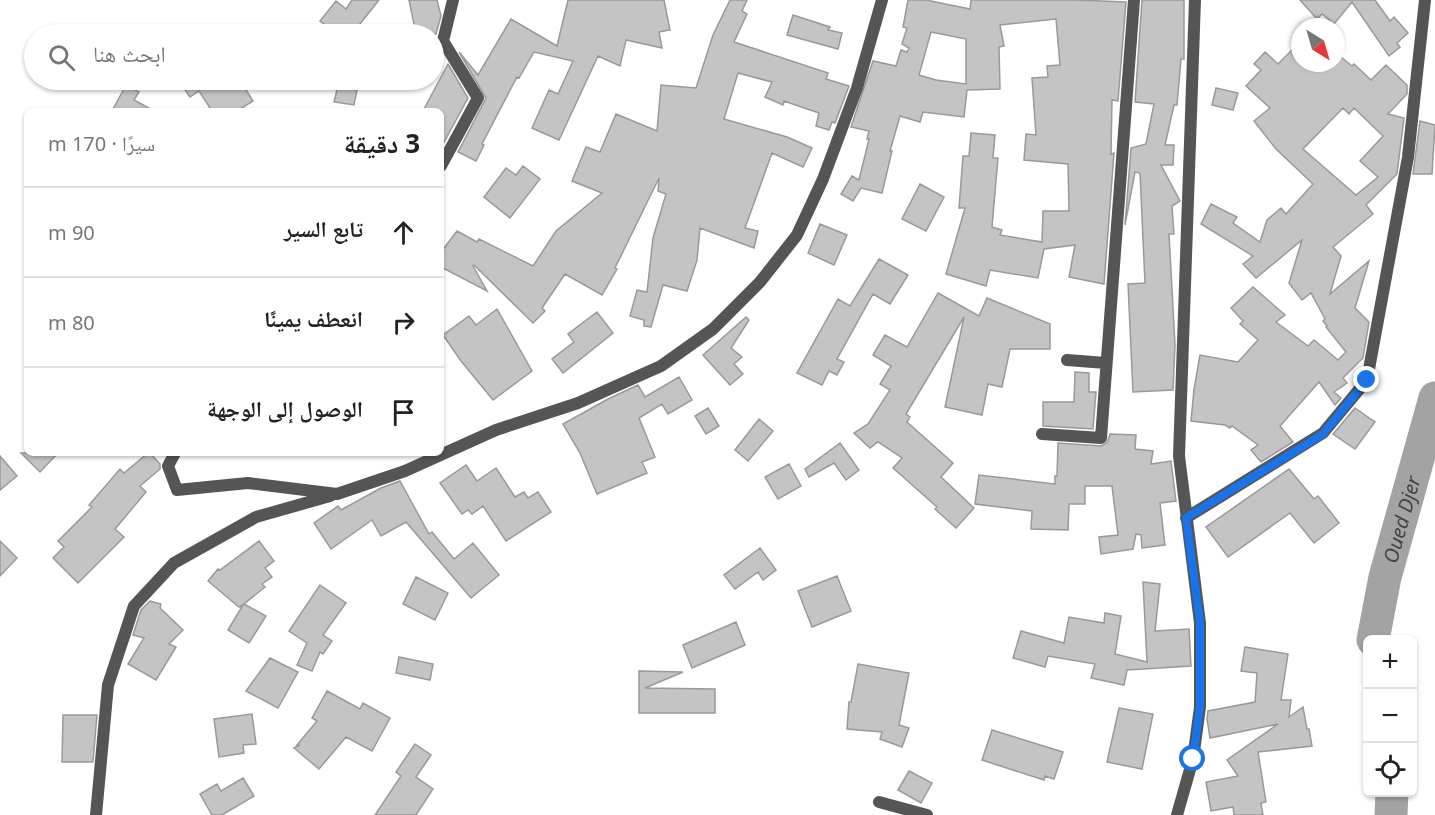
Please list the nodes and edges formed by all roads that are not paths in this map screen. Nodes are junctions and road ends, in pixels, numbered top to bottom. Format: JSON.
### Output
{"nodes":[{"id":1,"x":453,"y":0,"type":"edge"},
{"id":2,"x":882,"y":0,"type":"edge"},
{"id":3,"x":1134,"y":0,"type":"edge"},
{"id":4,"x":1195,"y":0,"type":"edge"},
{"id":5,"x":1425,"y":0,"type":"edge"},
{"id":6,"x":444,"y":37,"type":"edge"},
{"id":7,"x":444,"y":43,"type":"edge"},
{"id":8,"x":444,"y":160,"type":"edge"},
{"id":9,"x":1067,"y":360,"type":"dead end"},
{"id":10,"x":1106,"y":363,"type":"junction"},
{"id":11,"x":1042,"y":434,"type":"dead end"},
{"id":12,"x":444,"y":453,"type":"edge"},
{"id":13,"x":173,"y":456,"type":"edge"},
{"id":14,"x":438,"y":456,"type":"edge"},
{"id":15,"x":337,"y":495,"type":"junction"},
{"id":16,"x":1186,"y":518,"type":"junction"},
{"id":17,"x":879,"y":802,"type":"dead end"},
{"id":18,"x":96,"y":815,"type":"edge"},
{"id":19,"x":927,"y":815,"type":"edge"},
{"id":20,"x":1177,"y":815,"type":"edge"}],
"edges":[{"from":1,"to":6,"type":"street"},
{"from":2,"to":12,"type":"street"},
{"from":3,"to":10,"type":"street"},
{"from":4,"to":16,"type":"street"},
{"from":5,"to":16,"type":"street"},
{"from":7,"to":8,"type":"street"},
{"from":9,"to":10,"type":"street"},
{"from":10,"to":11,"type":"street"},
{"from":13,"to":15,"type":"street"},
{"from":14,"to":15,"type":"street"},
{"from":15,"to":18,"type":"street"},
{"from":16,"to":20,"type":"street"},
{"from":17,"to":19,"type":"street"}]}
